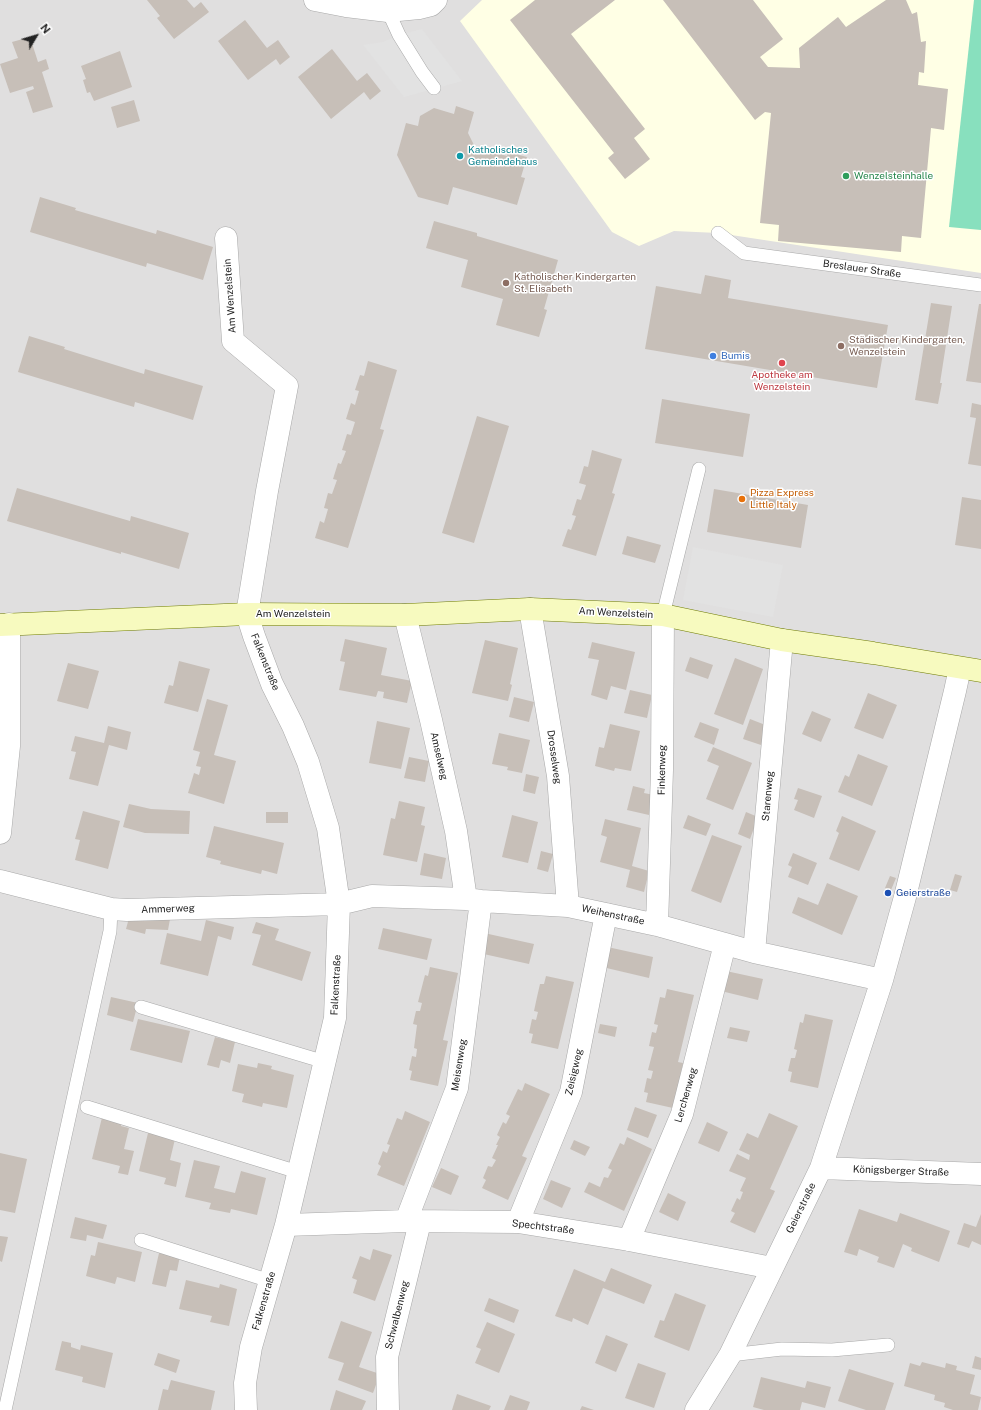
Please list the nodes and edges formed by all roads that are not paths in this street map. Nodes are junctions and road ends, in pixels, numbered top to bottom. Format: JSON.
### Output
{"nodes":[{"id":1,"x":315,"y":0,"type":"edge"},
{"id":2,"x":436,"y":0,"type":"edge"},
{"id":3,"x":388,"y":11,"type":"junction"},
{"id":4,"x":434,"y":88,"type":"dead end"},
{"id":5,"x":718,"y":233,"type":"dead end"},
{"id":6,"x":226,"y":238,"type":"dead end"},
{"id":7,"x":981,"y":285,"type":"edge"},
{"id":8,"x":699,"y":469,"type":"dead end"},
{"id":9,"x":530,"y":609,"type":"junction"},
{"id":10,"x":247,"y":614,"type":"junction"},
{"id":11,"x":405,"y":615,"type":"junction"},
{"id":12,"x":663,"y":615,"type":"junction"},
{"id":13,"x":5,"y":624,"type":"edge"},
{"id":14,"x":782,"y":640,"type":"junction"},
{"id":15,"x":960,"y":668,"type":"junction"},
{"id":16,"x":981,"y":671,"type":"edge"},
{"id":17,"x":0,"y":833,"type":"edge"},
{"id":18,"x":0,"y":881,"type":"edge"},
{"id":19,"x":474,"y":900,"type":"junction"},
{"id":20,"x":339,"y":904,"type":"junction"},
{"id":21,"x":568,"y":906,"type":"junction"},
{"id":22,"x":111,"y":909,"type":"junction"},
{"id":23,"x":606,"y":914,"type":"junction"},
{"id":24,"x":657,"y":925,"type":"junction"},
{"id":25,"x":725,"y":944,"type":"junction"},
{"id":26,"x":754,"y":952,"type":"junction"},
{"id":27,"x":882,"y":980,"type":"junction"},
{"id":28,"x":141,"y":1007,"type":"dead end"},
{"id":29,"x":324,"y":1062,"type":"junction"},
{"id":30,"x":86,"y":1107,"type":"dead end"},
{"id":31,"x":821,"y":1168,"type":"junction"},
{"id":32,"x":298,"y":1172,"type":"junction"},
{"id":33,"x":981,"y":1174,"type":"edge"},
{"id":34,"x":413,"y":1221,"type":"junction"},
{"id":35,"x":518,"y":1222,"type":"junction"},
{"id":36,"x":286,"y":1225,"type":"junction"},
{"id":37,"x":141,"y":1240,"type":"dead end"},
{"id":38,"x":629,"y":1240,"type":"junction"},
{"id":39,"x":772,"y":1268,"type":"junction"},
{"id":40,"x":270,"y":1281,"type":"junction"},
{"id":41,"x":888,"y":1345,"type":"dead end"},
{"id":42,"x":730,"y":1355,"type":"junction"},
{"id":43,"x":5,"y":1410,"type":"edge"},
{"id":44,"x":246,"y":1410,"type":"edge"},
{"id":45,"x":388,"y":1410,"type":"edge"},
{"id":46,"x":696,"y":1410,"type":"edge"}],
"edges":[{"from":1,"to":3,"type":"street"},
{"from":2,"to":3,"type":"street"},
{"from":3,"to":4,"type":"lane"},
{"from":5,"to":7,"type":"lane","name":"Breslauer Straße"},
{"from":6,"to":10,"type":"street","name":"Am Wenzelstein"},
{"from":8,"to":12,"type":"lane"},
{"from":9,"to":11,"type":"street","name":"Am Wenzelstein"},
{"from":9,"to":12,"type":"street","name":"Am Wenzelstein"},
{"from":9,"to":21,"type":"street","name":"Drosselweg"},
{"from":10,"to":11,"type":"street","name":"Am Wenzelstein"},
{"from":10,"to":13,"type":"street","name":"Am Wenzelstein"},
{"from":10,"to":20,"type":"street","name":"Falkenstraße"},
{"from":11,"to":19,"type":"street","name":"Amselweg"},
{"from":12,"to":14,"type":"street","name":"Am Wenzelstein"},
{"from":12,"to":24,"type":"street","name":"Finkenweg"},
{"from":13,"to":17,"type":"street"},
{"from":14,"to":15,"type":"street","name":"Am Wenzelstein"},
{"from":14,"to":26,"type":"street","name":"Starenweg"},
{"from":15,"to":16,"type":"street","name":"Am Wenzelstein"},
{"from":15,"to":27,"type":"street","name":"Geierstraße"},
{"from":18,"to":22,"type":"street","name":"Ammerweg"},
{"from":19,"to":20,"type":"street","name":"Weihenstraße"},
{"from":19,"to":21,"type":"street","name":"Weihenstraße"},
{"from":19,"to":34,"type":"street","name":"Meisenweg"},
{"from":20,"to":22,"type":"street","name":"Ammerweg"},
{"from":20,"to":29,"type":"street","name":"Falkenstraße"},
{"from":21,"to":23,"type":"street","name":"Weihenstraße"},
{"from":22,"to":43,"type":"lane"},
{"from":23,"to":24,"type":"street","name":"Weihenstraße"},
{"from":23,"to":35,"type":"street","name":"Zeisigweg"},
{"from":24,"to":25,"type":"street","name":"Weihenstraße"},
{"from":25,"to":26,"type":"street","name":"Weihenstraße"},
{"from":25,"to":38,"type":"street","name":"Lerchenweg"},
{"from":26,"to":27,"type":"street","name":"Weihenstraße"},
{"from":27,"to":31,"type":"street","name":"Geierstraße"},
{"from":28,"to":29,"type":"lane"},
{"from":29,"to":32,"type":"street","name":"Falkenstraße"},
{"from":30,"to":32,"type":"lane"},
{"from":31,"to":33,"type":"street","name":"Königsberger Straße"},
{"from":31,"to":39,"type":"street","name":"Geierstraße"},
{"from":32,"to":36,"type":"street","name":"Falkenstraße"},
{"from":34,"to":35,"type":"street","name":"Spechtstraße"},
{"from":34,"to":36,"type":"street","name":"Spechtstraße"},
{"from":34,"to":45,"type":"street","name":"Schwalbenweg"},
{"from":35,"to":38,"type":"street","name":"Spechtstraße"},
{"from":36,"to":40,"type":"street","name":"Falkenstraße"},
{"from":37,"to":40,"type":"lane"},
{"from":38,"to":39,"type":"street","name":"Spechtstraße"},
{"from":39,"to":42,"type":"street","name":"Geierstraße"},
{"from":40,"to":44,"type":"street","name":"Falkenstraße"},
{"from":41,"to":42,"type":"lane"},
{"from":42,"to":46,"type":"street","name":"Geierstraße"}]}
